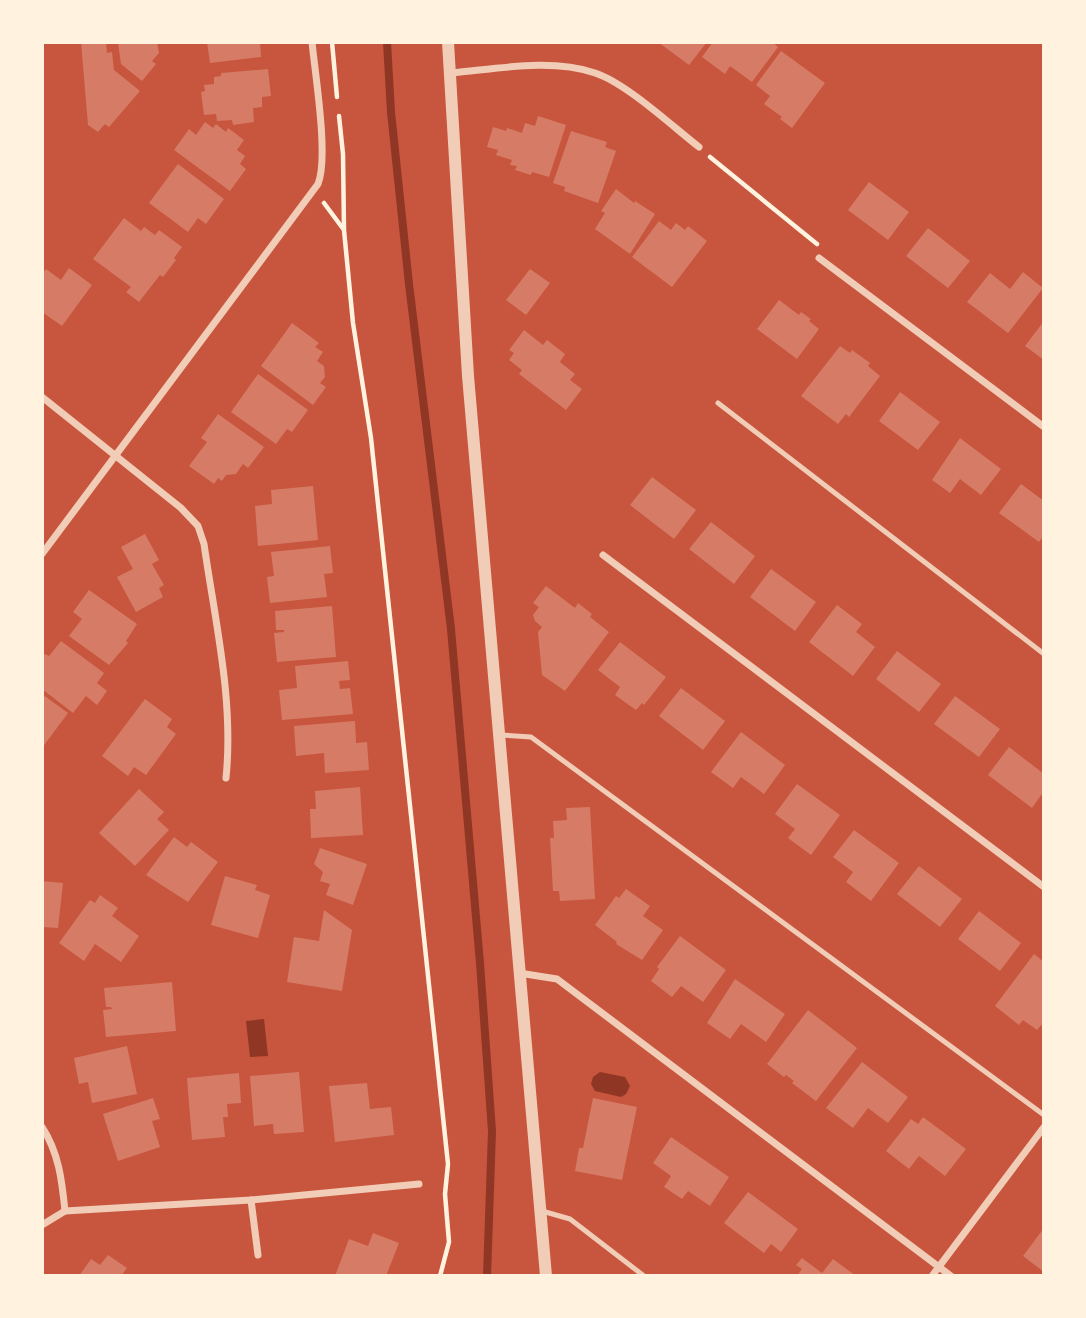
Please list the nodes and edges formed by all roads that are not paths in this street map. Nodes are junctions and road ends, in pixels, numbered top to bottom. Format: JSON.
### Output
{"nodes":[{"id":1,"x":312,"y":42,"type":"edge"},
{"id":2,"x":448,"y":42,"type":"edge"},
{"id":3,"x":451,"y":73,"type":"junction"},
{"id":4,"x":699,"y":147,"type":"road end"},
{"id":5,"x":819,"y":258,"type":"road end"},
{"id":6,"x":42,"y":397,"type":"edge"},
{"id":7,"x":718,"y":403,"type":"dead end"},
{"id":8,"x":1044,"y":427,"type":"edge"},
{"id":9,"x":116,"y":456,"type":"junction"},
{"id":10,"x":42,"y":554,"type":"edge"},
{"id":11,"x":603,"y":555,"type":"dead end"},
{"id":12,"x":1044,"y":654,"type":"edge"},
{"id":13,"x":501,"y":735,"type":"junction"},
{"id":14,"x":226,"y":778,"type":"dead end"},
{"id":15,"x":1044,"y":887,"type":"edge"},
{"id":16,"x":519,"y":973,"type":"junction"},
{"id":17,"x":1044,"y":1115,"type":"edge"},
{"id":18,"x":42,"y":1127,"type":"edge"},
{"id":19,"x":1044,"y":1127,"type":"edge"},
{"id":20,"x":419,"y":1184,"type":"dead end"},
{"id":21,"x":251,"y":1200,"type":"junction"},
{"id":22,"x":539,"y":1210,"type":"junction"},
{"id":23,"x":65,"y":1211,"type":"junction"},
{"id":24,"x":42,"y":1225,"type":"edge"},
{"id":25,"x":258,"y":1255,"type":"dead end"},
{"id":26,"x":939,"y":1267,"type":"junction"},
{"id":27,"x":546,"y":1276,"type":"edge"},
{"id":28,"x":644,"y":1276,"type":"edge"},
{"id":29,"x":932,"y":1276,"type":"edge"},
{"id":30,"x":951,"y":1276,"type":"edge"}],
"edges":[{"from":1,"to":9,"type":"street"},
{"from":2,"to":3,"type":"street"},
{"from":3,"to":4,"type":"street"},
{"from":3,"to":13,"type":"street"},
{"from":5,"to":8,"type":"street"},
{"from":6,"to":9,"type":"street"},
{"from":7,"to":12,"type":"lane"},
{"from":9,"to":10,"type":"street"},
{"from":9,"to":14,"type":"street"},
{"from":11,"to":15,"type":"street"},
{"from":13,"to":16,"type":"street"},
{"from":13,"to":17,"type":"lane"},
{"from":16,"to":22,"type":"street"},
{"from":16,"to":26,"type":"street"},
{"from":18,"to":23,"type":"street"},
{"from":19,"to":26,"type":"street"},
{"from":20,"to":21,"type":"street"},
{"from":21,"to":23,"type":"street"},
{"from":21,"to":25,"type":"street"},
{"from":22,"to":27,"type":"street"},
{"from":22,"to":28,"type":"lane"},
{"from":23,"to":24,"type":"street"},
{"from":26,"to":29,"type":"street"},
{"from":26,"to":30,"type":"street"}]}
